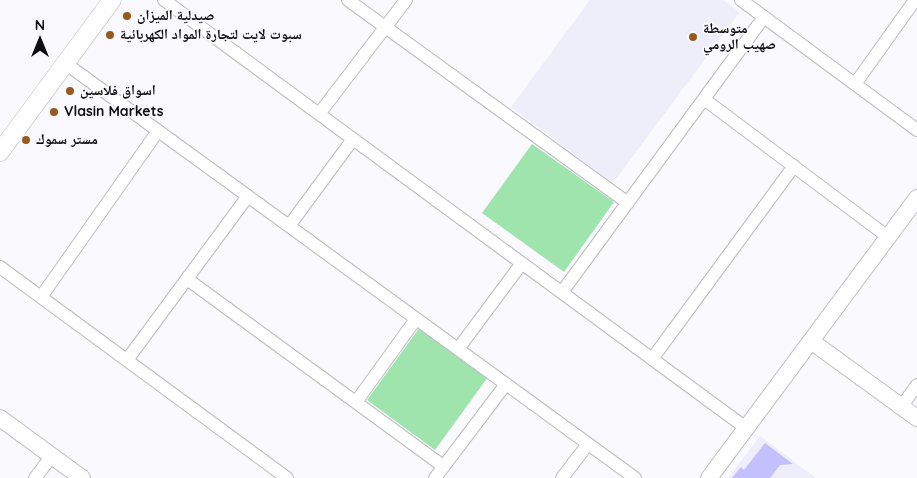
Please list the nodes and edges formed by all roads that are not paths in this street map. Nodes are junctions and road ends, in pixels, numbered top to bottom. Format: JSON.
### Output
{"nodes":[{"id":1,"x":112,"y":0,"type":"edge"},
{"id":2,"x":164,"y":0,"type":"edge"},
{"id":3,"x":348,"y":0,"type":"edge"},
{"id":4,"x":406,"y":0,"type":"edge"},
{"id":5,"x":741,"y":0,"type":"edge"},
{"id":6,"x":915,"y":0,"type":"edge"},
{"id":7,"x":764,"y":17,"type":"junction"},
{"id":8,"x":386,"y":27,"type":"junction"},
{"id":9,"x":65,"y":64,"type":"junction"},
{"id":10,"x":854,"y":84,"type":"junction"},
{"id":11,"x":704,"y":99,"type":"junction"},
{"id":12,"x":319,"y":114,"type":"junction"},
{"id":13,"x":917,"y":130,"type":"edge"},
{"id":14,"x":158,"y":131,"type":"junction"},
{"id":15,"x":353,"y":139,"type":"junction"},
{"id":16,"x":0,"y":152,"type":"edge"},
{"id":17,"x":794,"y":166,"type":"junction"},
{"id":18,"x":248,"y":196,"type":"junction"},
{"id":19,"x":917,"y":198,"type":"edge"},
{"id":20,"x":628,"y":203,"type":"junction"},
{"id":21,"x":289,"y":226,"type":"junction"},
{"id":22,"x":888,"y":237,"type":"junction"},
{"id":23,"x":522,"y":263,"type":"junction"},
{"id":24,"x":0,"y":267,"type":"edge"},
{"id":25,"x":187,"y":279,"type":"junction"},
{"id":26,"x":562,"y":292,"type":"junction"},
{"id":27,"x":41,"y":297,"type":"junction"},
{"id":28,"x":416,"y":319,"type":"junction"},
{"id":29,"x":811,"y":340,"type":"junction"},
{"id":30,"x":458,"y":349,"type":"junction"},
{"id":31,"x":652,"y":359,"type":"junction"},
{"id":32,"x":127,"y":360,"type":"junction"},
{"id":33,"x":506,"y":384,"type":"junction"},
{"id":34,"x":917,"y":385,"type":"edge"},
{"id":35,"x":356,"y":402,"type":"junction"},
{"id":36,"x":901,"y":407,"type":"junction"},
{"id":37,"x":0,"y":418,"type":"edge"},
{"id":38,"x":917,"y":418,"type":"edge"},
{"id":39,"x":746,"y":428,"type":"junction"},
{"id":40,"x":588,"y":444,"type":"junction"},
{"id":41,"x":52,"y":456,"type":"junction"},
{"id":42,"x":444,"y":466,"type":"junction"},
{"id":43,"x":35,"y":478,"type":"edge"},
{"id":44,"x":82,"y":478,"type":"edge"},
{"id":45,"x":287,"y":478,"type":"edge"},
{"id":46,"x":434,"y":478,"type":"edge"},
{"id":47,"x":562,"y":478,"type":"edge"},
{"id":48,"x":635,"y":478,"type":"edge"},
{"id":49,"x":709,"y":478,"type":"edge"}],
"edges":[{"from":1,"to":9,"type":"main road"},
{"from":2,"to":12,"type":"street"},
{"from":3,"to":8,"type":"street"},
{"from":4,"to":8,"type":"street"},
{"from":5,"to":7,"type":"street"},
{"from":6,"to":10,"type":"street"},
{"from":7,"to":10,"type":"street"},
{"from":7,"to":11,"type":"street"},
{"from":8,"to":12,"type":"street"},
{"from":8,"to":20,"type":"street"},
{"from":9,"to":14,"type":"street"},
{"from":9,"to":16,"type":"main road"},
{"from":10,"to":13,"type":"street"},
{"from":11,"to":17,"type":"street"},
{"from":11,"to":20,"type":"street"},
{"from":12,"to":15,"type":"street"},
{"from":14,"to":18,"type":"street"},
{"from":14,"to":27,"type":"street"},
{"from":15,"to":21,"type":"street"},
{"from":15,"to":23,"type":"street"},
{"from":17,"to":22,"type":"street"},
{"from":17,"to":31,"type":"street"},
{"from":18,"to":21,"type":"street"},
{"from":18,"to":25,"type":"street"},
{"from":19,"to":22,"type":"street"},
{"from":20,"to":26,"type":"street"},
{"from":21,"to":28,"type":"street"},
{"from":22,"to":29,"type":"street"},
{"from":23,"to":26,"type":"street"},
{"from":23,"to":30,"type":"street"},
{"from":24,"to":27,"type":"street"},
{"from":25,"to":32,"type":"street"},
{"from":25,"to":35,"type":"street"},
{"from":26,"to":31,"type":"street"},
{"from":27,"to":32,"type":"street"},
{"from":28,"to":30,"type":"street"},
{"from":28,"to":35,"type":"street"},
{"from":29,"to":36,"type":"street"},
{"from":29,"to":39,"type":"street"},
{"from":30,"to":33,"type":"street"},
{"from":31,"to":39,"type":"street"},
{"from":32,"to":45,"type":"street"},
{"from":33,"to":40,"type":"street"},
{"from":33,"to":42,"type":"street"},
{"from":34,"to":36,"type":"street"},
{"from":35,"to":42,"type":"street"},
{"from":36,"to":38,"type":"street"},
{"from":37,"to":41,"type":"street"},
{"from":39,"to":49,"type":"street"},
{"from":40,"to":47,"type":"street"},
{"from":40,"to":48,"type":"street"},
{"from":41,"to":43,"type":"street"},
{"from":41,"to":44,"type":"street"},
{"from":42,"to":46,"type":"street"}]}
